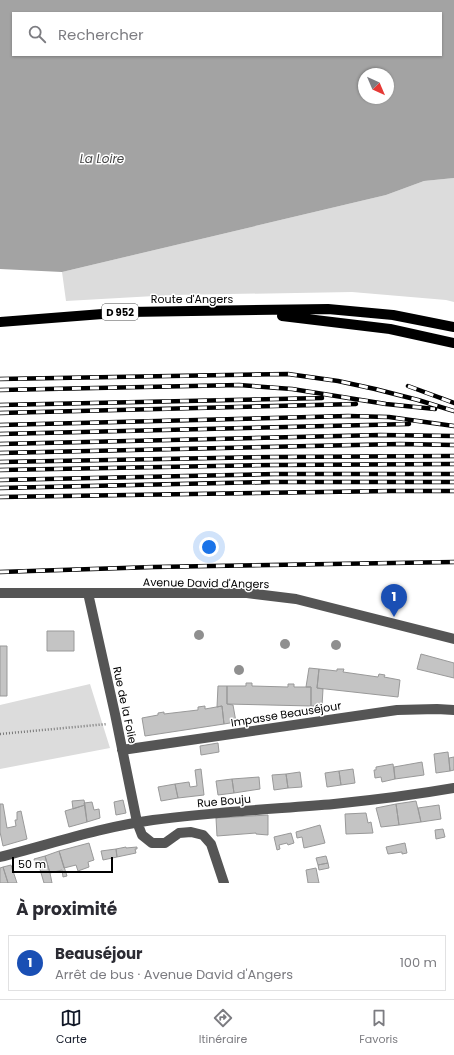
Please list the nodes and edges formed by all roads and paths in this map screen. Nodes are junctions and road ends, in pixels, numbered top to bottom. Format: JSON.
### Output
{"nodes":[{"id":1,"x":240,"y":311,"type":"junction"},
{"id":2,"x":0,"y":322,"type":"edge"},
{"id":3,"x":454,"y":327,"type":"edge"},
{"id":4,"x":454,"y":343,"type":"edge"},
{"id":5,"x":0,"y":593,"type":"edge"},
{"id":6,"x":88,"y":593,"type":"junction"},
{"id":7,"x":454,"y":639,"type":"edge"},
{"id":8,"x":454,"y":710,"type":"edge"},
{"id":9,"x":117,"y":723,"type":"junction"},
{"id":10,"x":0,"y":734,"type":"edge"},
{"id":11,"x":122,"y":750,"type":"junction"},
{"id":12,"x":454,"y":788,"type":"edge"},
{"id":13,"x":137,"y":822,"type":"junction"},
{"id":14,"x":0,"y":857,"type":"edge"},
{"id":15,"x":224,"y":883,"type":"edge"}],
"edges":[{"from":1,"to":2,"type":"main road","name":"Route d'Angers","number":"D 952"},
{"from":1,"to":3,"type":"main road","name":"Route d'Angers","number":"D 952"},
{"from":1,"to":4,"type":"main road","name":"Route d'Angers","number":"D 952"},
{"from":5,"to":6,"type":"street","name":"Avenue David d'Angers"},
{"from":6,"to":7,"type":"street","name":"Avenue David d'Angers"},
{"from":6,"to":9,"type":"street","name":"Rue de la Folie"},
{"from":8,"to":11,"type":"street","name":"Impasse Beauséjour"},
{"from":9,"to":10,"type":"path"},
{"from":9,"to":11,"type":"street","name":"Rue de la Folie"},
{"from":11,"to":13,"type":"street","name":"Rue de la Folie"},
{"from":12,"to":13,"type":"street","name":"Rue Bouju"},
{"from":13,"to":14,"type":"street","name":"Rue Bouju"},
{"from":13,"to":15,"type":"street","name":"Rue de la Folie"}]}
